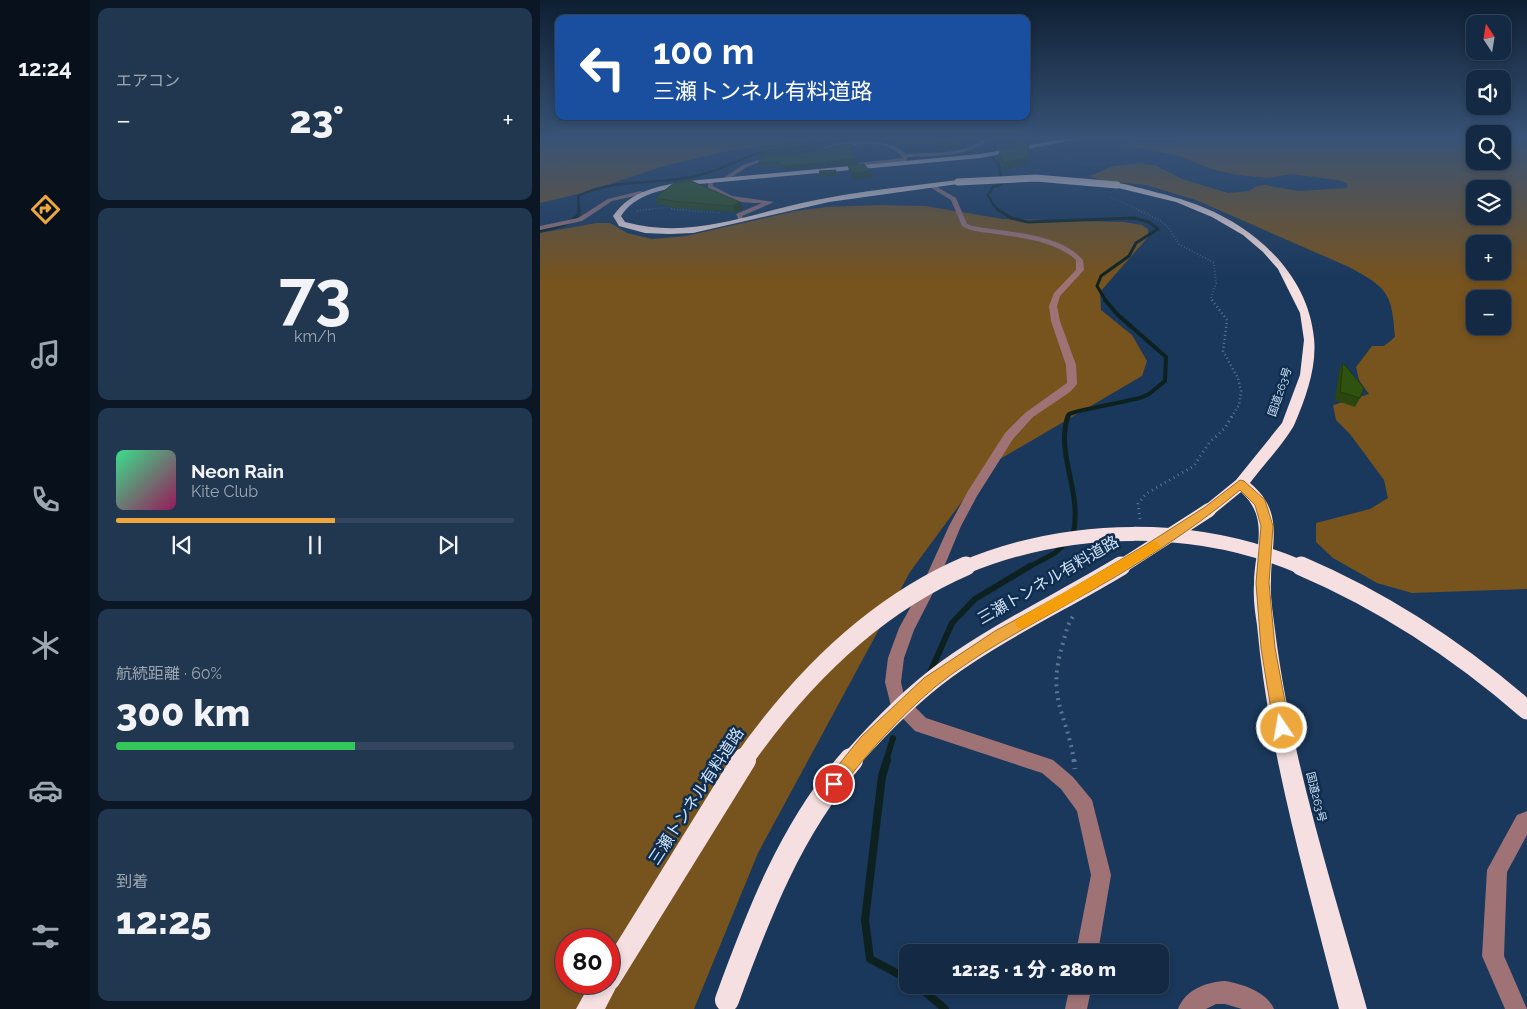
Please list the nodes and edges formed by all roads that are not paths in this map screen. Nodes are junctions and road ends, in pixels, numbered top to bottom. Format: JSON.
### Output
{"nodes":[{"id":1,"x":675,"y":186,"type":"edge"},
{"id":2,"x":710,"y":186,"type":"edge"},
{"id":3,"x":930,"y":186,"type":"joint"},
{"id":4,"x":1118,"y":186,"type":"edge"},
{"id":5,"x":645,"y":193,"type":"junction"},
{"id":6,"x":740,"y":217,"type":"junction"},
{"id":7,"x":540,"y":228,"type":"edge"},
{"id":8,"x":1240,"y":484,"type":"junction"},
{"id":9,"x":1527,"y":710,"type":"edge"},
{"id":10,"x":1527,"y":820,"type":"edge"},
{"id":11,"x":1088,"y":944,"type":"edge"},
{"id":12,"x":620,"y":960,"type":"edge"},
{"id":13,"x":599,"y":994,"type":"edge"},
{"id":14,"x":1079,"y":994,"type":"edge"},
{"id":15,"x":726,"y":1005,"type":"edge"},
{"id":16,"x":590,"y":1009,"type":"edge"},
{"id":17,"x":1076,"y":1009,"type":"edge"},
{"id":18,"x":1189,"y":1009,"type":"edge"},
{"id":19,"x":1264,"y":1009,"type":"edge"},
{"id":20,"x":1353,"y":1009,"type":"edge"},
{"id":21,"x":1516,"y":1009,"type":"edge"}],
"edges":[{"from":1,"to":5,"type":"highway","name":"国道263号"},
{"from":2,"to":6,"type":"street"},
{"from":3,"to":6,"type":"highway","name":"国道263号"},
{"from":3,"to":11,"type":"street"},
{"from":4,"to":8,"type":"highway","name":"国道263号","bridge":true},
{"from":5,"to":6,"type":"highway","name":"国道263号"},
{"from":5,"to":7,"type":"street"},
{"from":8,"to":15,"type":"highway","name":"三瀬トンネル有料道路","bridge":true},
{"from":8,"to":20,"type":"highway","name":"国道263号"},
{"from":9,"to":12,"type":"highway","name":"三瀬トンネル有料道路","bridge":true},
{"from":10,"to":21,"type":"street"},
{"from":13,"to":16,"type":"highway"},
{"from":14,"to":17,"type":"street"},
{"from":18,"to":19,"type":"street"}]}
